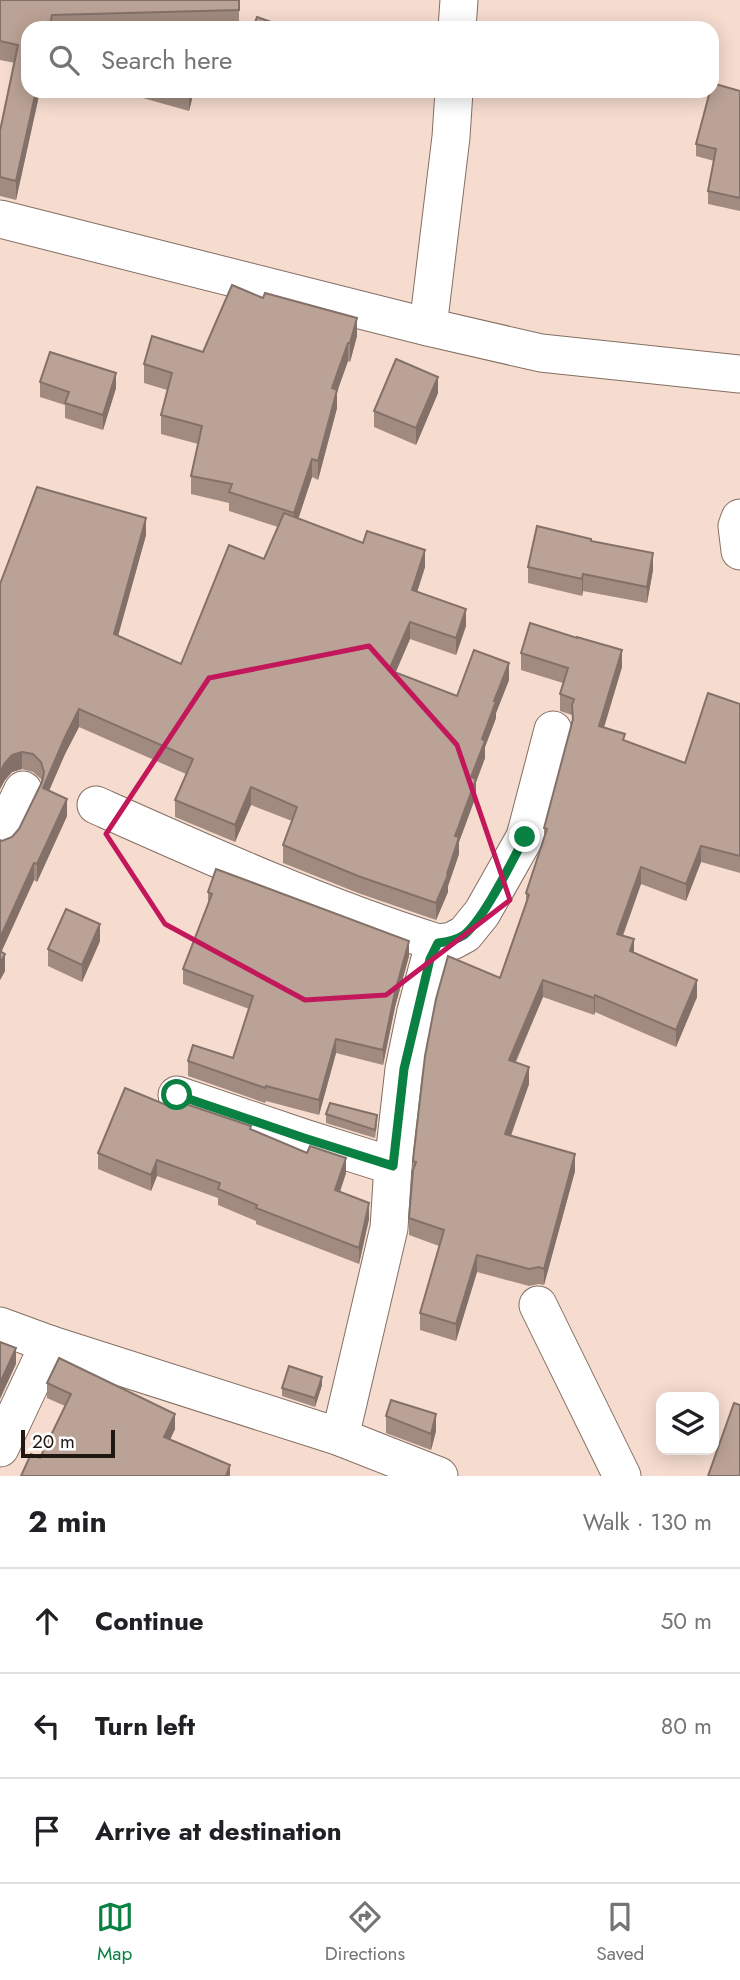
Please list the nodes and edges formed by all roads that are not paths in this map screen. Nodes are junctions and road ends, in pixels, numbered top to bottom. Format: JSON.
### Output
{"nodes":[{"id":1,"x":459,"y":0,"type":"edge"},
{"id":2,"x":458,"y":21,"type":"edge"},
{"id":3,"x":454,"y":98,"type":"edge"},
{"id":4,"x":0,"y":219,"type":"edge"},
{"id":5,"x":428,"y":327,"type":"junction"},
{"id":6,"x":740,"y":374,"type":"edge"},
{"id":7,"x":740,"y":518,"type":"edge"},
{"id":8,"x":740,"y":551,"type":"edge"},
{"id":9,"x":553,"y":730,"type":"dead end"},
{"id":10,"x":23,"y":790,"type":"dead end"},
{"id":11,"x":96,"y":805,"type":"dead end"},
{"id":12,"x":0,"y":837,"type":"edge"},
{"id":13,"x":438,"y":943,"type":"junction"},
{"id":14,"x":177,"y":1095,"type":"dead end"},
{"id":15,"x":393,"y":1166,"type":"junction"},
{"id":16,"x":538,"y":1305,"type":"dead end"},
{"id":17,"x":0,"y":1326,"type":"edge"},
{"id":18,"x":49,"y":1344,"type":"junction"},
{"id":19,"x":340,"y":1437,"type":"junction"},
{"id":20,"x":0,"y":1448,"type":"edge"},
{"id":21,"x":381,"y":1466,"type":"edge"},
{"id":22,"x":439,"y":1476,"type":"edge"},
{"id":23,"x":622,"y":1476,"type":"edge"}],
"edges":[{"from":1,"to":2,"type":"street"},
{"from":3,"to":5,"type":"street"},
{"from":4,"to":5,"type":"street"},
{"from":5,"to":6,"type":"street"},
{"from":7,"to":8,"type":"street"},
{"from":9,"to":13,"type":"street"},
{"from":10,"to":12,"type":"street"},
{"from":11,"to":13,"type":"street"},
{"from":13,"to":15,"type":"street"},
{"from":14,"to":15,"type":"street"},
{"from":15,"to":19,"type":"street"},
{"from":16,"to":23,"type":"street"},
{"from":17,"to":18,"type":"street"},
{"from":18,"to":19,"type":"street"},
{"from":18,"to":20,"type":"street"},
{"from":19,"to":21,"type":"street"},
{"from":21,"to":22,"type":"street"}]}
